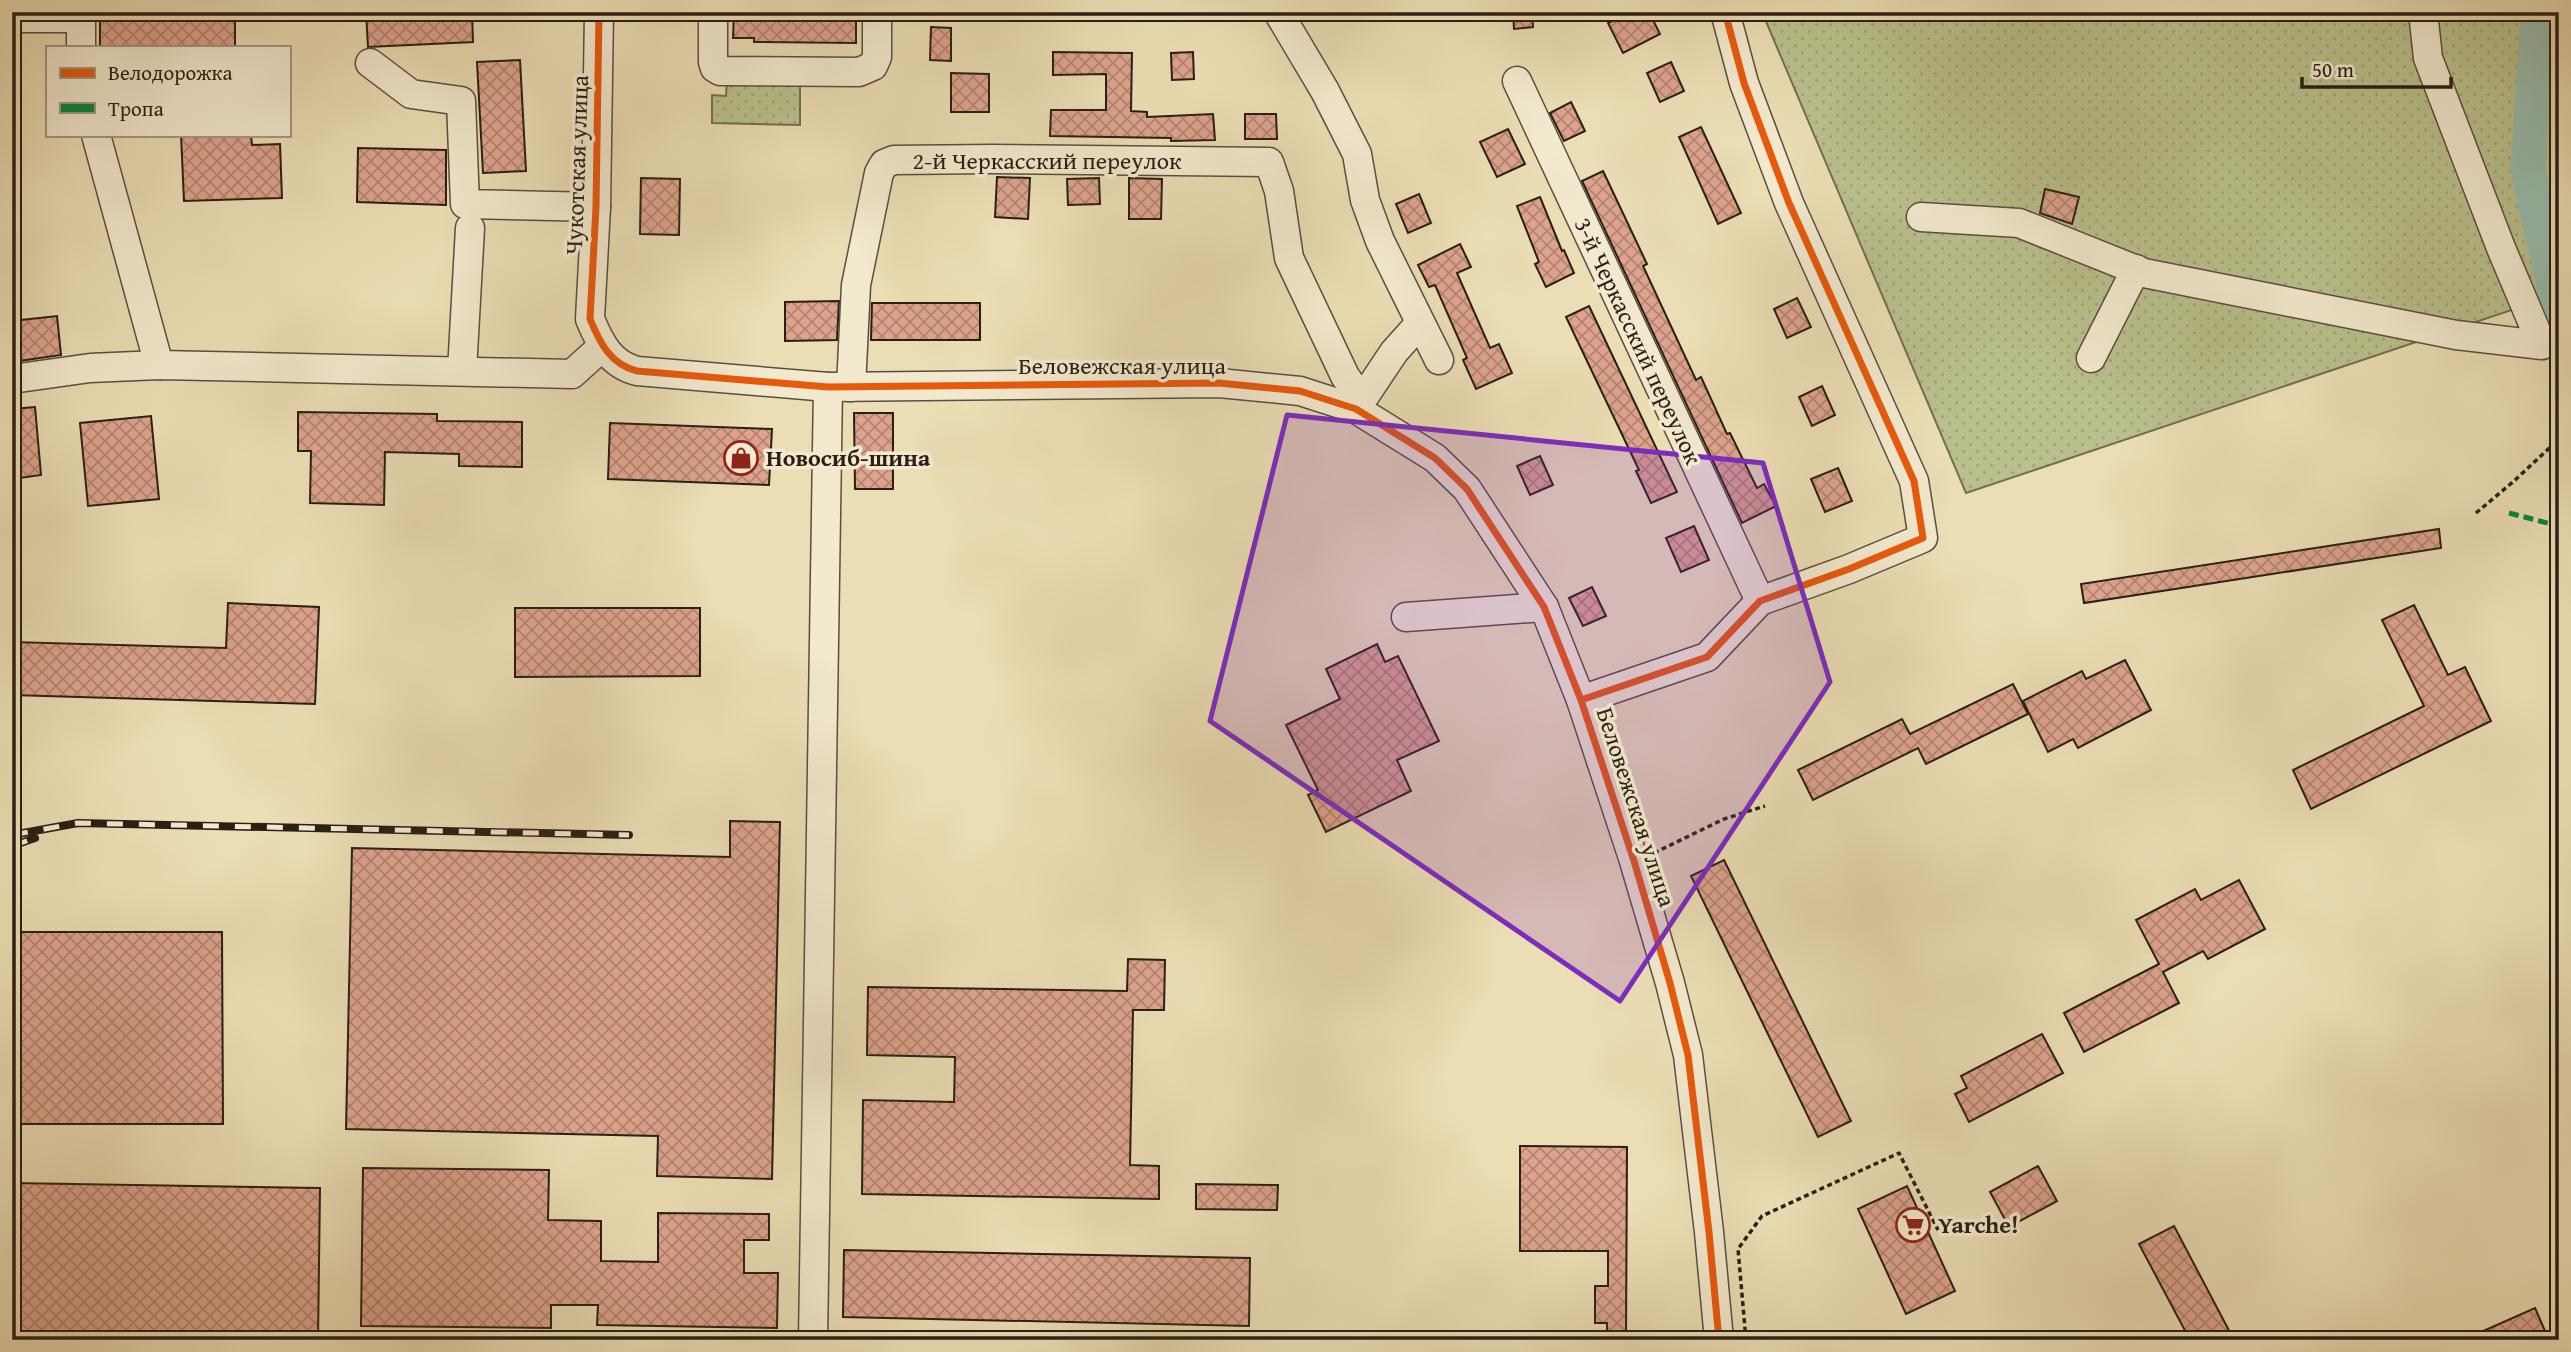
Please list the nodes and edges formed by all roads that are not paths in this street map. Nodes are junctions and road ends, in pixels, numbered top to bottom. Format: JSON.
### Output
{"nodes":[{"id":1,"x":599,"y":12,"type":"edge"},
{"id":2,"x":713,"y":12,"type":"edge"},
{"id":3,"x":877,"y":12,"type":"edge"},
{"id":4,"x":1278,"y":12,"type":"edge"},
{"id":5,"x":1725,"y":12,"type":"edge"},
{"id":6,"x":2423,"y":12,"type":"edge"},
{"id":7,"x":81,"y":15,"type":"edge"},
{"id":8,"x":12,"y":18,"type":"edge"},
{"id":9,"x":81,"y":46,"type":"edge"},
{"id":10,"x":370,"y":64,"type":"dead end"},
{"id":11,"x":1517,"y":81,"type":"dead end"},
{"id":12,"x":96,"y":136,"type":"edge"},
{"id":13,"x":596,"y":207,"type":"junction"},
{"id":14,"x":1921,"y":217,"type":"dead end"},
{"id":15,"x":470,"y":228,"type":"dead end"},
{"id":16,"x":2136,"y":269,"type":"junction"},
{"id":17,"x":590,"y":319,"type":"joint"},
{"id":18,"x":1420,"y":323,"type":"junction"},
{"id":19,"x":603,"y":346,"type":"junction"},
{"id":20,"x":2091,"y":358,"type":"dead end"},
{"id":21,"x":1439,"y":360,"type":"dead end"},
{"id":22,"x":159,"y":365,"type":"junction"},
{"id":23,"x":463,"y":371,"type":"junction"},
{"id":24,"x":12,"y":379,"type":"edge"},
{"id":25,"x":839,"y":387,"type":"junction"},
{"id":26,"x":1358,"y":404,"type":"junction"},
{"id":27,"x":1760,"y":601,"type":"junction"},
{"id":28,"x":1544,"y":607,"type":"junction"},
{"id":29,"x":1406,"y":617,"type":"dead end"},
{"id":30,"x":1581,"y":700,"type":"junction"},
{"id":31,"x":813,"y":1340,"type":"edge"},
{"id":32,"x":1719,"y":1340,"type":"edge"}],
"edges":[{"from":1,"to":13,"type":"street","name":"Чукотская улица"},
{"from":2,"to":3,"type":"street"},
{"from":4,"to":18,"type":"street"},
{"from":5,"to":27,"type":"street"},
{"from":6,"to":16,"type":"street"},
{"from":7,"to":8,"type":"street"},
{"from":7,"to":9,"type":"street"},
{"from":10,"to":13,"type":"street"},
{"from":11,"to":27,"type":"street","name":"3-й Черкасский переулок"},
{"from":12,"to":22,"type":"street"},
{"from":13,"to":17,"type":"street","name":"Чукотская улица"},
{"from":14,"to":16,"type":"street"},
{"from":15,"to":23,"type":"street"},
{"from":16,"to":20,"type":"street"},
{"from":17,"to":19,"type":"street","name":"Беловежская улица"},
{"from":18,"to":21,"type":"street"},
{"from":18,"to":26,"type":"street"},
{"from":19,"to":23,"type":"street"},
{"from":19,"to":25,"type":"street","name":"Беловежская улица"},
{"from":22,"to":23,"type":"street"},
{"from":22,"to":24,"type":"street"},
{"from":25,"to":26,"type":"street","name":"Беловежская улица"},
{"from":25,"to":26,"type":"street","name":"2-й Черкасский переулок"},
{"from":25,"to":31,"type":"street"},
{"from":26,"to":28,"type":"street","name":"Беловежская улица"},
{"from":27,"to":30,"type":"street"},
{"from":28,"to":29,"type":"street"},
{"from":28,"to":30,"type":"street","name":"Беловежская улица"},
{"from":30,"to":32,"type":"street","name":"Беловежская улица"}]}
